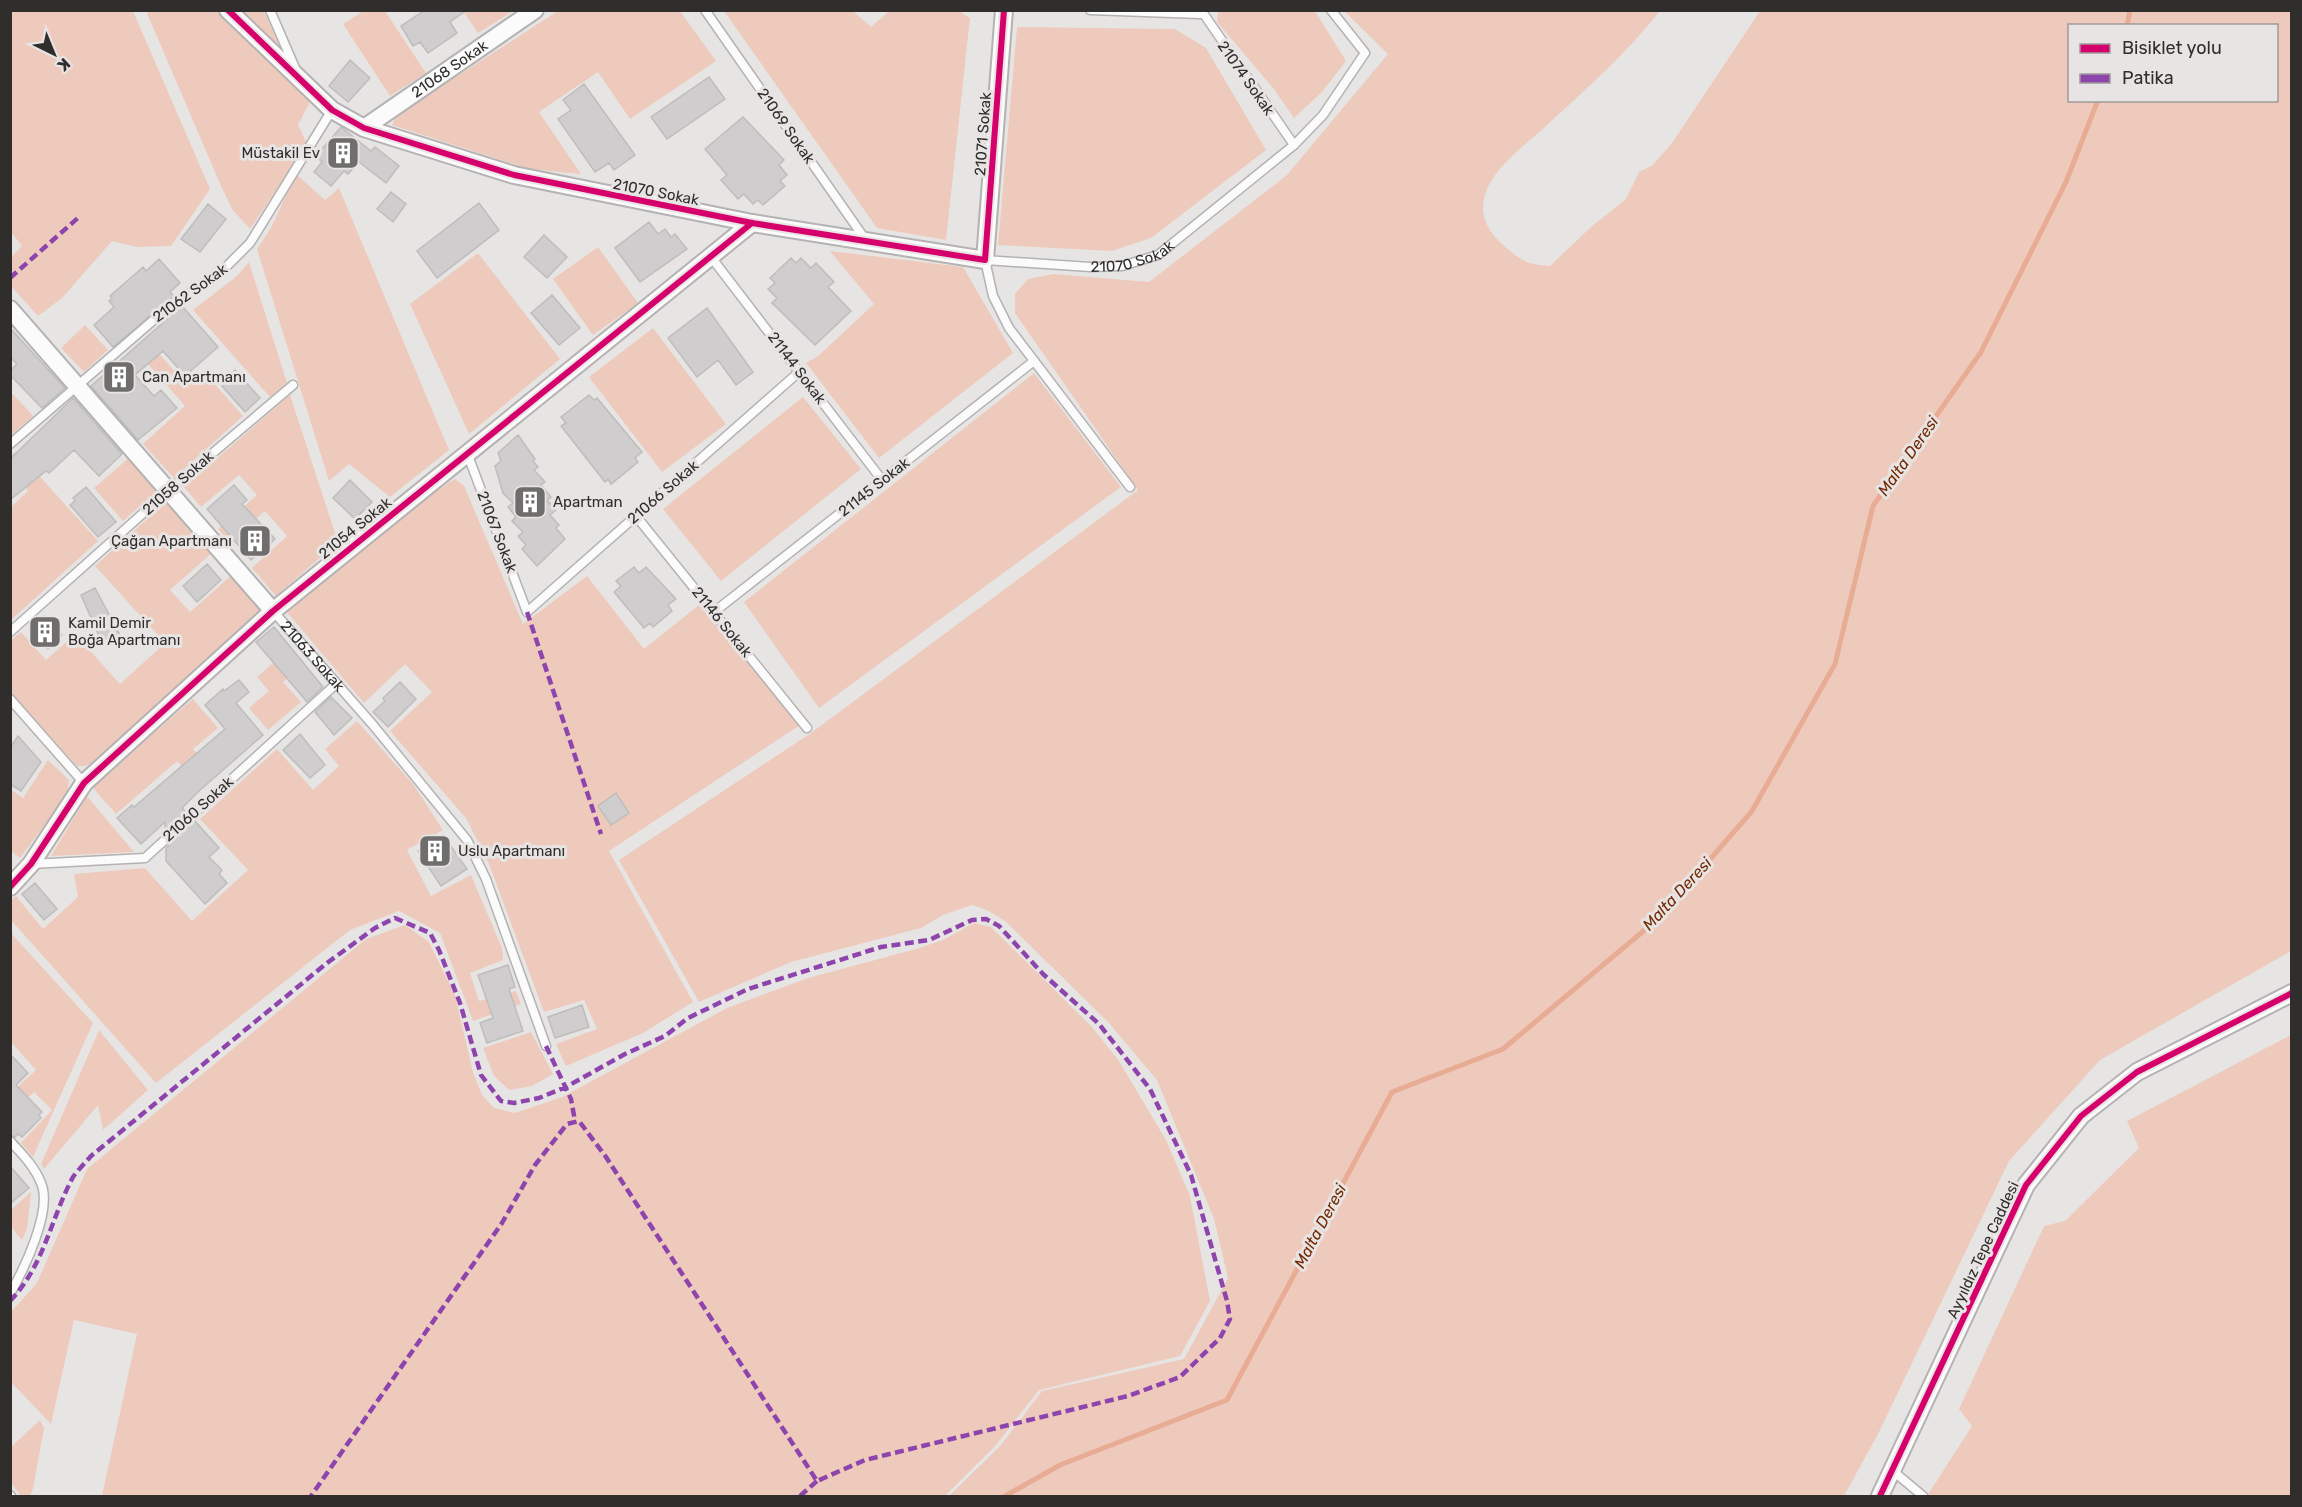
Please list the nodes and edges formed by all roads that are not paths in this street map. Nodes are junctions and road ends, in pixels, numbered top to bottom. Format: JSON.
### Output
{"nodes":[{"id":1,"x":228,"y":10,"type":"edge"},
{"id":2,"x":270,"y":10,"type":"edge"},
{"id":3,"x":535,"y":10,"type":"edge"},
{"id":4,"x":705,"y":10,"type":"edge"},
{"id":5,"x":1004,"y":10,"type":"edge"},
{"id":6,"x":1090,"y":10,"type":"edge"},
{"id":7,"x":1331,"y":10,"type":"edge"},
{"id":8,"x":1201,"y":12,"type":"edge"},
{"id":9,"x":299,"y":80,"type":"junction"},
{"id":10,"x":332,"y":110,"type":"junction"},
{"id":11,"x":364,"y":128,"type":"junction"},
{"id":12,"x":1294,"y":145,"type":"junction"},
{"id":13,"x":752,"y":223,"type":"junction"},
{"id":14,"x":866,"y":241,"type":"junction"},
{"id":15,"x":711,"y":257,"type":"junction"},
{"id":16,"x":985,"y":260,"type":"junction"},
{"id":17,"x":10,"y":309,"type":"edge"},
{"id":18,"x":1034,"y":361,"type":"junction"},
{"id":19,"x":799,"y":372,"type":"junction"},
{"id":20,"x":293,"y":385,"type":"dead end"},
{"id":21,"x":77,"y":386,"type":"junction"},
{"id":22,"x":10,"y":444,"type":"edge"},
{"id":23,"x":467,"y":453,"type":"junction"},
{"id":24,"x":882,"y":480,"type":"junction"},
{"id":25,"x":1130,"y":487,"type":"dead end"},
{"id":26,"x":168,"y":490,"type":"junction"},
{"id":27,"x":636,"y":516,"type":"junction"},
{"id":28,"x":273,"y":611,"type":"junction"},
{"id":29,"x":527,"y":612,"type":"joint"},
{"id":30,"x":714,"y":612,"type":"junction"},
{"id":31,"x":10,"y":632,"type":"edge"},
{"id":32,"x":336,"y":684,"type":"junction"},
{"id":33,"x":10,"y":699,"type":"edge"},
{"id":34,"x":807,"y":728,"type":"dead end"},
{"id":35,"x":84,"y":783,"type":"junction"},
{"id":36,"x":31,"y":864,"type":"junction"},
{"id":37,"x":10,"y":887,"type":"edge"},
{"id":38,"x":2292,"y":993,"type":"edge"},
{"id":39,"x":546,"y":1047,"type":"dead end"},
{"id":40,"x":10,"y":1141,"type":"edge"},
{"id":41,"x":10,"y":1294,"type":"edge"},
{"id":42,"x":1893,"y":1472,"type":"junction"},
{"id":43,"x":1880,"y":1497,"type":"edge"},
{"id":44,"x":1923,"y":1497,"type":"edge"}],
"edges":[{"from":1,"to":9,"type":"street","name":"21070 Sokak"},
{"from":2,"to":9,"type":"lane"},
{"from":3,"to":11,"type":"street","name":"21068 Sokak"},
{"from":4,"to":14,"type":"lane","name":"21069 Sokak"},
{"from":5,"to":16,"type":"street","name":"21071 Sokak"},
{"from":6,"to":8,"type":"lane"},
{"from":7,"to":12,"type":"lane","name":"21070 Sokak"},
{"from":8,"to":12,"type":"lane","name":"21074 Sokak"},
{"from":9,"to":10,"type":"street","name":"21070 Sokak"},
{"from":10,"to":11,"type":"street","name":"21070 Sokak"},
{"from":10,"to":21,"type":"lane","name":"21062 Sokak"},
{"from":11,"to":13,"type":"street","name":"21070 Sokak"},
{"from":12,"to":16,"type":"lane","name":"21070 Sokak"},
{"from":13,"to":14,"type":"street","name":"21070 Sokak"},
{"from":13,"to":15,"type":"street","name":"21054 Sokak"},
{"from":14,"to":16,"type":"street","name":"21070 Sokak"},
{"from":15,"to":19,"type":"lane","name":"21144 Sokak"},
{"from":15,"to":23,"type":"street","name":"21054 Sokak"},
{"from":16,"to":18,"type":"lane","name":"21071 Sokak"},
{"from":17,"to":21,"type":"street","name":"21063 Sokak"},
{"from":18,"to":24,"type":"lane","name":"21145 Sokak"},
{"from":18,"to":25,"type":"lane","name":"21071 Sokak"},
{"from":19,"to":24,"type":"lane","name":"21144 Sokak"},
{"from":19,"to":27,"type":"lane","name":"21066 Sokak"},
{"from":20,"to":26,"type":"lane","name":"21058 Sokak"},
{"from":21,"to":22,"type":"lane","name":"21062 Sokak"},
{"from":21,"to":26,"type":"street","name":"21063 Sokak"},
{"from":23,"to":28,"type":"street","name":"21054 Sokak"},
{"from":23,"to":29,"type":"lane","name":"21067 Sokak"},
{"from":24,"to":30,"type":"lane","name":"21145 Sokak"},
{"from":26,"to":28,"type":"street","name":"21063 Sokak"},
{"from":26,"to":31,"type":"lane","name":"21058 Sokak"},
{"from":27,"to":29,"type":"lane","name":"21066 Sokak"},
{"from":27,"to":30,"type":"lane","name":"21146 Sokak"},
{"from":28,"to":32,"type":"lane","name":"21063 Sokak"},
{"from":28,"to":35,"type":"street","name":"21054 Sokak"},
{"from":30,"to":34,"type":"lane","name":"21146 Sokak"},
{"from":32,"to":36,"type":"lane","name":"21060 Sokak"},
{"from":32,"to":39,"type":"lane","name":"21063 Sokak"},
{"from":33,"to":35,"type":"lane"},
{"from":35,"to":36,"type":"street","name":"21054 Sokak"},
{"from":36,"to":37,"type":"street","name":"21054 Sokak"},
{"from":38,"to":42,"type":"street","name":"Ayyıldız Tepe Caddesi"},
{"from":40,"to":41,"type":"lane"},
{"from":42,"to":43,"type":"street","name":"Ayyıldız Tepe Caddesi"},
{"from":42,"to":44,"type":"lane"}]}
